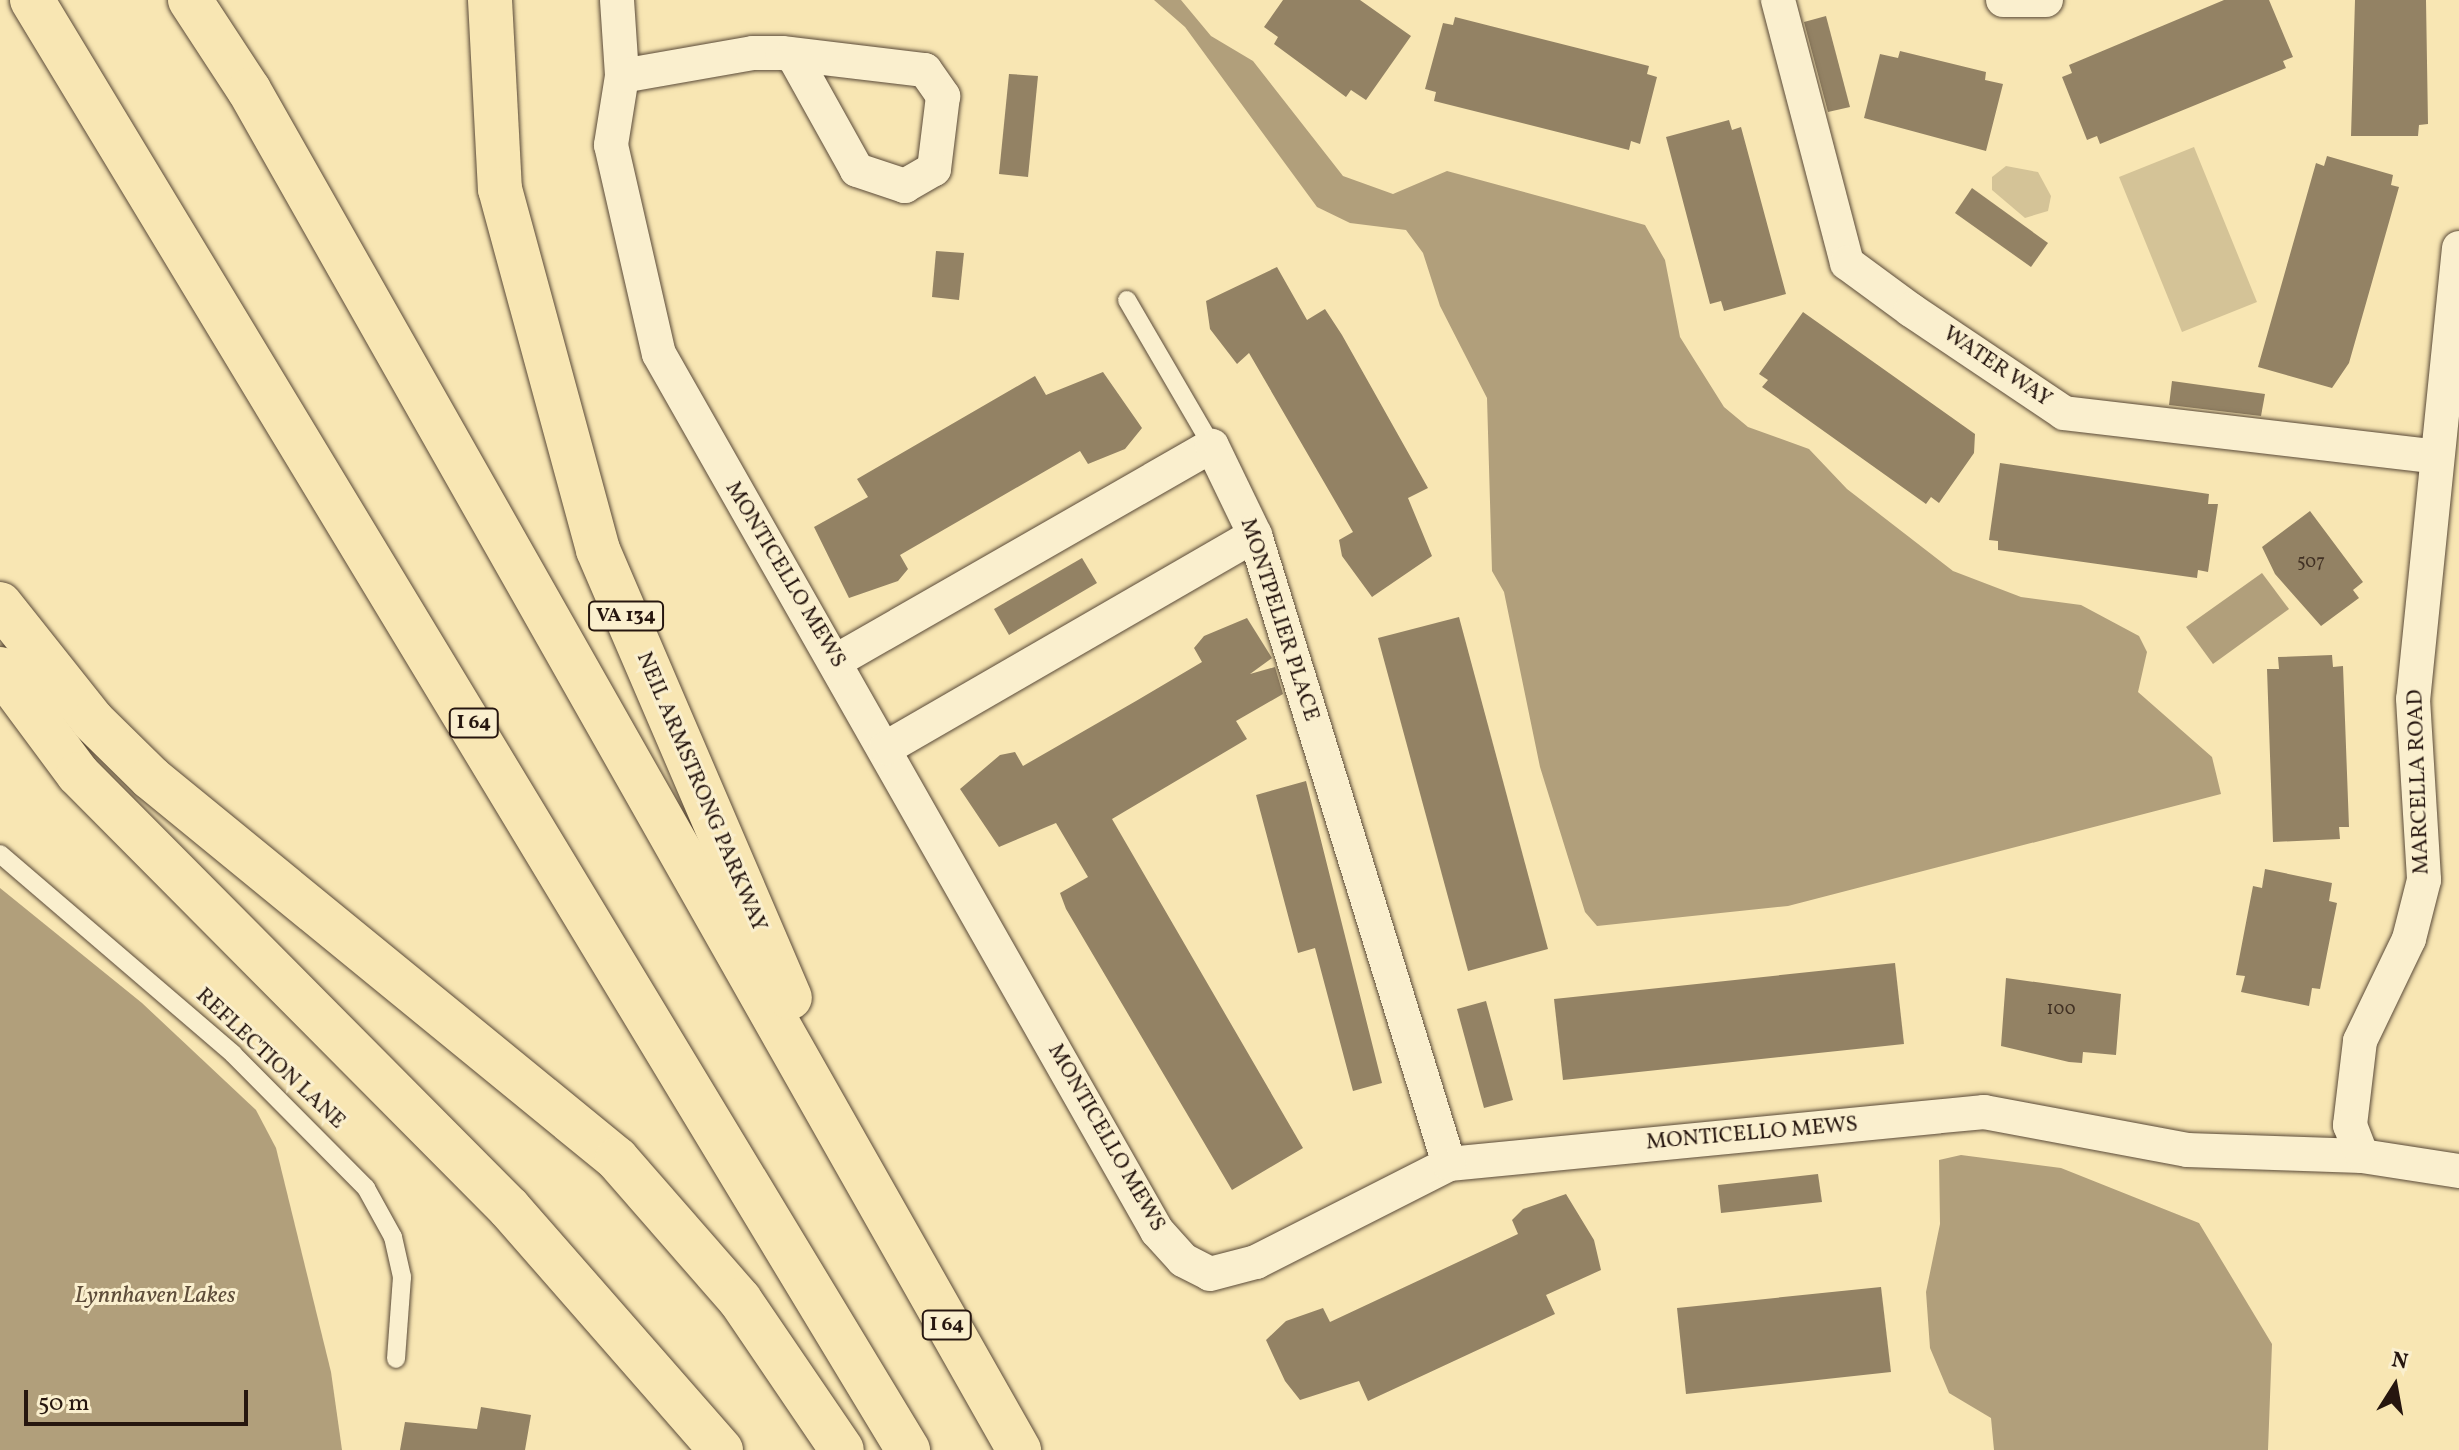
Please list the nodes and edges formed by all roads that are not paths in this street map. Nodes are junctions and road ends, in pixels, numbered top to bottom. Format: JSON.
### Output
{"nodes":[{"id":1,"x":32,"y":0,"type":"edge"},
{"id":2,"x":190,"y":0,"type":"edge"},
{"id":3,"x":490,"y":0,"type":"edge"},
{"id":4,"x":617,"y":0,"type":"edge"},
{"id":5,"x":1778,"y":0,"type":"edge"},
{"id":6,"x":2003,"y":0,"type":"edge"},
{"id":7,"x":2046,"y":0,"type":"edge"},
{"id":8,"x":793,"y":55,"type":"junction"},
{"id":9,"x":622,"y":76,"type":"junction"},
{"id":10,"x":2459,"y":248,"type":"edge"},
{"id":11,"x":1127,"y":300,"type":"dead end"},
{"id":12,"x":1212,"y":446,"type":"junction"},
{"id":13,"x":2436,"y":457,"type":"junction"},
{"id":14,"x":1255,"y":535,"type":"junction"},
{"id":15,"x":0,"y":604,"type":"edge"},
{"id":16,"x":836,"y":661,"type":"junction"},
{"id":17,"x":0,"y":669,"type":"edge"},
{"id":18,"x":886,"y":748,"type":"junction"},
{"id":19,"x":0,"y":854,"type":"edge"},
{"id":20,"x":2362,"y":1156,"type":"junction"},
{"id":21,"x":1449,"y":1164,"type":"junction"},
{"id":22,"x":2459,"y":1171,"type":"edge"},
{"id":23,"x":876,"y":1199,"type":"junction"},
{"id":24,"x":396,"y":1359,"type":"dead end"},
{"id":25,"x":721,"y":1450,"type":"edge"},
{"id":26,"x":842,"y":1450,"type":"edge"},
{"id":27,"x":908,"y":1450,"type":"edge"},
{"id":28,"x":1019,"y":1450,"type":"edge"}],
"edges":[{"from":1,"to":27,"type":"highway","number":"I 64"},
{"from":2,"to":23,"type":"highway","number":"I 64"},
{"from":3,"to":23,"type":"highway","name":"NEIL ARMSTRONG PARKWAY","number":"VA 134"},
{"from":4,"to":9,"type":"street","name":"MONTICELLO MEWS"},
{"from":5,"to":13,"type":"street","name":"WATER WAY"},
{"from":6,"to":7,"type":"street"},
{"from":8,"to":8,"type":"street"},
{"from":8,"to":9,"type":"street"},
{"from":9,"to":16,"type":"street","name":"MONTICELLO MEWS"},
{"from":10,"to":13,"type":"street","name":"MARCELLA ROAD"},
{"from":11,"to":12,"type":"lane"},
{"from":12,"to":14,"type":"street","name":"MONTPELIER PLACE"},
{"from":12,"to":16,"type":"street"},
{"from":13,"to":20,"type":"street","name":"MARCELLA ROAD"},
{"from":14,"to":18,"type":"street"},
{"from":14,"to":21,"type":"street","name":"MONTPELIER PLACE"},
{"from":15,"to":26,"type":"highway"},
{"from":16,"to":18,"type":"street","name":"MONTICELLO MEWS"},
{"from":17,"to":25,"type":"highway"},
{"from":18,"to":21,"type":"street","name":"MONTICELLO MEWS"},
{"from":19,"to":24,"type":"lane","name":"REFLECTION LANE"},
{"from":20,"to":21,"type":"street","name":"MONTICELLO MEWS"},
{"from":20,"to":22,"type":"street"},
{"from":23,"to":28,"type":"highway","number":"I 64"}]}
